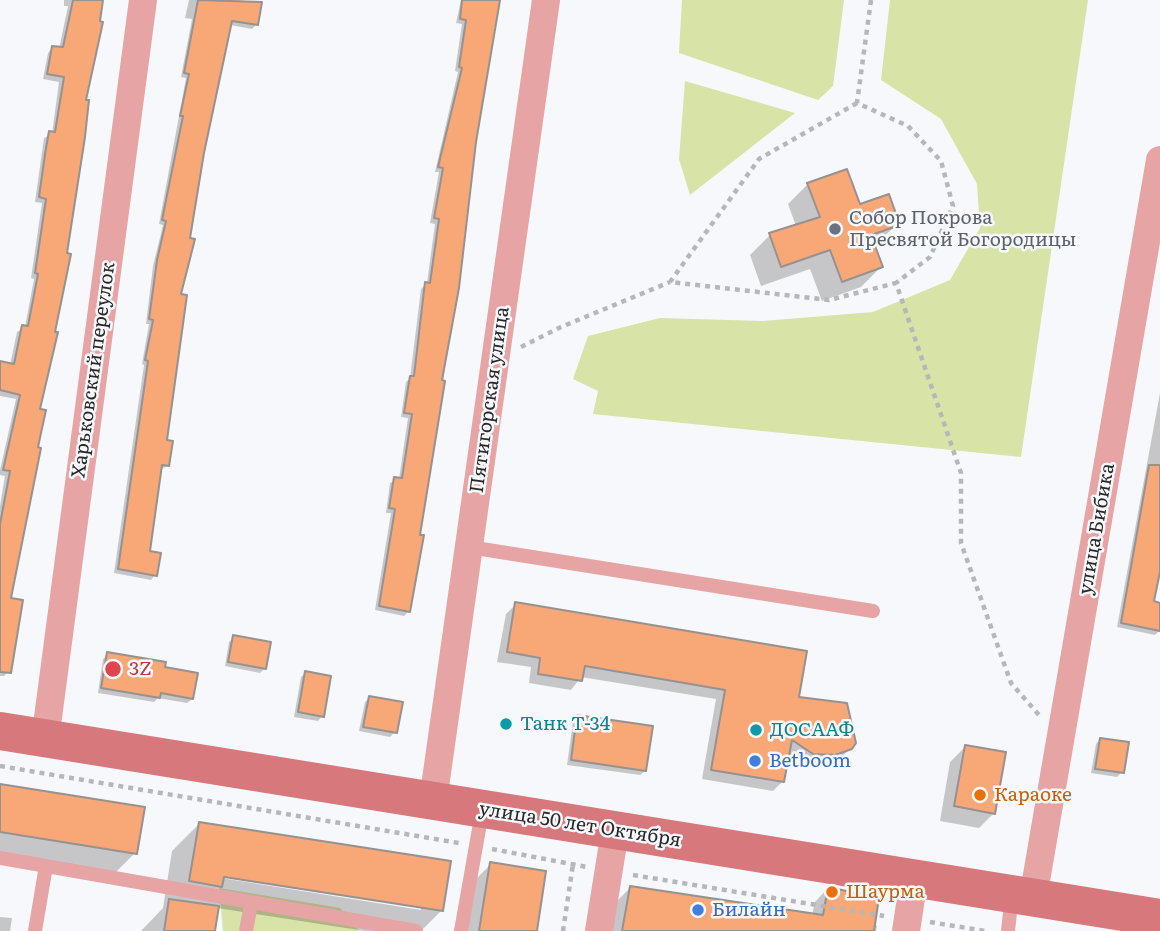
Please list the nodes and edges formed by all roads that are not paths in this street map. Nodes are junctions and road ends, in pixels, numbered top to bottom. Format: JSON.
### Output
{"nodes":[{"id":1,"x":143,"y":0,"type":"edge"},
{"id":2,"x":546,"y":0,"type":"edge"},
{"id":3,"x":1160,"y":160,"type":"edge"},
{"id":4,"x":469,"y":547,"type":"junction"},
{"id":5,"x":873,"y":611,"type":"dead end"},
{"id":6,"x":0,"y":731,"type":"edge"},
{"id":7,"x":46,"y":740,"type":"junction"},
{"id":8,"x":433,"y":801,"type":"junction"},
{"id":9,"x":483,"y":809,"type":"junction"},
{"id":10,"x":615,"y":831,"type":"junction"},
{"id":11,"x":0,"y":858,"type":"edge"},
{"id":12,"x":46,"y":866,"type":"junction"},
{"id":13,"x":914,"y":877,"type":"junction"},
{"id":14,"x":251,"y":904,"type":"junction"},
{"id":15,"x":1018,"y":908,"type":"edge"},
{"id":16,"x":1160,"y":918,"type":"edge"},
{"id":17,"x":35,"y":931,"type":"edge"},
{"id":18,"x":246,"y":931,"type":"edge"},
{"id":19,"x":416,"y":931,"type":"edge"},
{"id":20,"x":461,"y":931,"type":"edge"},
{"id":21,"x":599,"y":931,"type":"edge"},
{"id":22,"x":906,"y":931,"type":"edge"}],
"edges":[{"from":1,"to":7,"type":"street","name":"Харьковский переулок"},
{"from":2,"to":4,"type":"street","name":"Пятигорская улица"},
{"from":3,"to":15,"type":"street","name":"улица Бибика"},
{"from":4,"to":5,"type":"lane"},
{"from":4,"to":8,"type":"street","name":"Пятигорская улица"},
{"from":6,"to":7,"type":"main road","name":"улица 50 лет Октября"},
{"from":7,"to":8,"type":"main road","name":"улица 50 лет Октября"},
{"from":8,"to":9,"type":"main road","name":"улица 50 лет Октября"},
{"from":9,"to":10,"type":"main road","name":"улица 50 лет Октября"},
{"from":9,"to":20,"type":"lane"},
{"from":10,"to":13,"type":"main road","name":"улица 50 лет Октября"},
{"from":10,"to":21,"type":"street"},
{"from":11,"to":12,"type":"lane"},
{"from":12,"to":14,"type":"lane"},
{"from":12,"to":17,"type":"lane"},
{"from":13,"to":15,"type":"main road","name":"улица 50 лет Октября"},
{"from":13,"to":22,"type":"street"},
{"from":14,"to":18,"type":"lane"},
{"from":14,"to":19,"type":"lane"},
{"from":15,"to":16,"type":"main road","name":"улица 50 лет Октября"}]}
